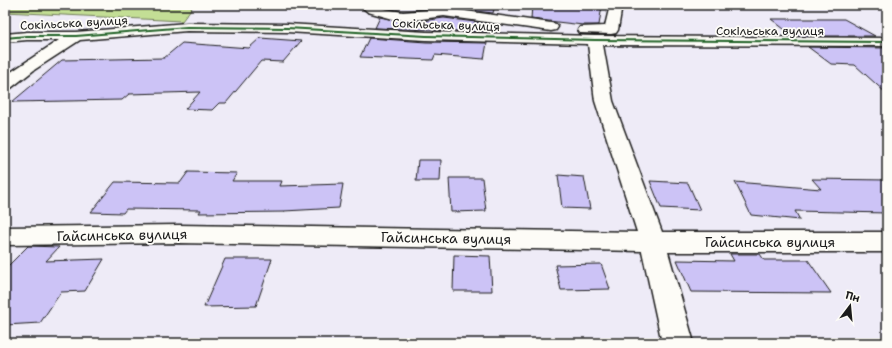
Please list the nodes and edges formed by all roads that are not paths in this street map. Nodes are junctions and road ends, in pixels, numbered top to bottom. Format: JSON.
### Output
{"nodes":[{"id":1,"x":365,"y":5,"type":"edge"},
{"id":2,"x":616,"y":5,"type":"edge"},
{"id":3,"x":444,"y":8,"type":"edge"},
{"id":4,"x":76,"y":36,"type":"junction"},
{"id":5,"x":5,"y":38,"type":"edge"},
{"id":6,"x":595,"y":40,"type":"junction"},
{"id":7,"x":887,"y":42,"type":"edge"},
{"id":8,"x":5,"y":84,"type":"edge"},
{"id":9,"x":5,"y":236,"type":"edge"},
{"id":10,"x":653,"y":242,"type":"junction"},
{"id":11,"x":887,"y":242,"type":"edge"},
{"id":12,"x":678,"y":343,"type":"edge"}],
"edges":[{"from":1,"to":3,"type":"street"},
{"from":2,"to":3,"type":"street"},
{"from":4,"to":5,"type":"street","name":"Сокільська вулиця"},
{"from":4,"to":6,"type":"street","name":"Сокільська вулиця"},
{"from":4,"to":8,"type":"street"},
{"from":6,"to":7,"type":"street","name":"Сокільська вулиця"},
{"from":6,"to":10,"type":"street"},
{"from":9,"to":10,"type":"street","name":"Гайсинська вулиця"},
{"from":10,"to":11,"type":"street","name":"Гайсинська вулиця"},
{"from":10,"to":12,"type":"street"}]}
